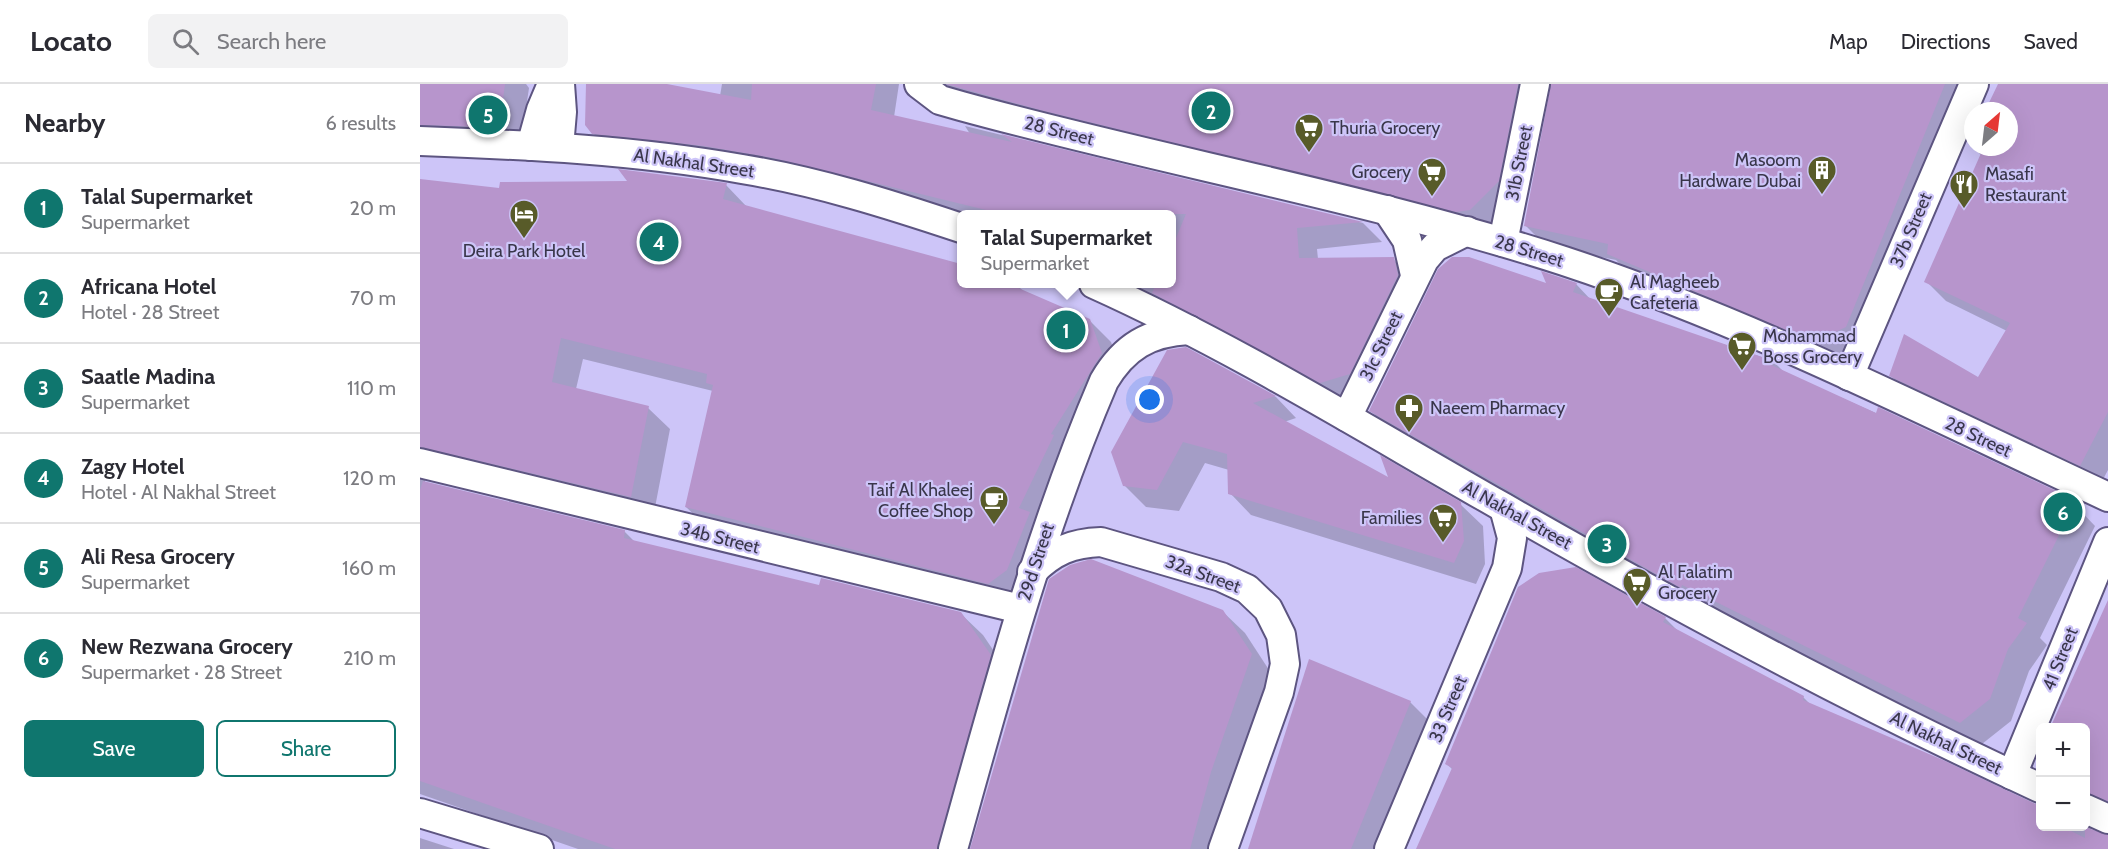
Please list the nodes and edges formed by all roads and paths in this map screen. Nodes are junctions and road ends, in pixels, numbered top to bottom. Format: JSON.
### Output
{"nodes":[{"id":1,"x":552,"y":84,"type":"edge"},
{"id":2,"x":560,"y":84,"type":"edge"},
{"id":3,"x":1535,"y":84,"type":"edge"},
{"id":4,"x":1974,"y":84,"type":"edge"},
{"id":5,"x":921,"y":86,"type":"edge"},
{"id":6,"x":420,"y":141,"type":"edge"},
{"id":7,"x":545,"y":146,"type":"junction"},
{"id":8,"x":1387,"y":210,"type":"junction"},
{"id":9,"x":957,"y":227,"type":"edge"},
{"id":10,"x":1467,"y":231,"type":"junction"},
{"id":11,"x":1503,"y":242,"type":"junction"},
{"id":12,"x":1415,"y":275,"type":"junction"},
{"id":13,"x":1102,"y":288,"type":"edge"},
{"id":14,"x":1189,"y":330,"type":"junction"},
{"id":15,"x":1849,"y":376,"type":"junction"},
{"id":16,"x":1347,"y":417,"type":"junction"},
{"id":17,"x":420,"y":463,"type":"edge"},
{"id":18,"x":2108,"y":497,"type":"edge"},
{"id":19,"x":1504,"y":508,"type":"junction"},
{"id":20,"x":1561,"y":539,"type":"junction"},
{"id":21,"x":2108,"y":543,"type":"edge"},
{"id":22,"x":1507,"y":568,"type":"junction"},
{"id":23,"x":1032,"y":572,"type":"junction"},
{"id":24,"x":1020,"y":609,"type":"junction"},
{"id":25,"x":2012,"y":775,"type":"junction"},
{"id":26,"x":2036,"y":786,"type":"edge"},
{"id":27,"x":2090,"y":811,"type":"edge"},
{"id":28,"x":420,"y":813,"type":"edge"},
{"id":29,"x":2108,"y":819,"type":"edge"},
{"id":30,"x":539,"y":849,"type":"edge"},
{"id":31,"x":953,"y":849,"type":"edge"},
{"id":32,"x":1224,"y":849,"type":"edge"},
{"id":33,"x":1389,"y":849,"type":"edge"}],
"edges":[{"from":1,"to":7,"type":"street"},
{"from":2,"to":7,"type":"street"},
{"from":3,"to":11,"type":"street","name":"31b Street"},
{"from":4,"to":15,"type":"street","name":"37b Street"},
{"from":5,"to":8,"type":"street","name":"28 Street"},
{"from":6,"to":7,"type":"street","name":"Al Nakhal Street"},
{"from":7,"to":9,"type":"street","name":"Al Nakhal Street"},
{"from":8,"to":10,"type":"street","name":"28 Street"},
{"from":8,"to":12,"type":"street"},
{"from":10,"to":11,"type":"street","name":"28 Street"},
{"from":10,"to":12,"type":"street","name":"31c Street"},
{"from":11,"to":15,"type":"street","name":"28 Street"},
{"from":12,"to":16,"type":"street","name":"31c Street"},
{"from":13,"to":14,"type":"street","name":"Al Nakhal Street"},
{"from":14,"to":16,"type":"street","name":"Al Nakhal Street"},
{"from":14,"to":23,"type":"street","name":"29d Street"},
{"from":15,"to":18,"type":"street","name":"28 Street"},
{"from":16,"to":19,"type":"street","name":"Al Nakhal Street"},
{"from":17,"to":24,"type":"street","name":"34b Street"},
{"from":19,"to":20,"type":"street","name":"Al Nakhal Street"},
{"from":19,"to":22,"type":"street","name":"33 Street"},
{"from":20,"to":22,"type":"street","name":"33 Street"},
{"from":20,"to":25,"type":"street","name":"Al Nakhal Street"},
{"from":21,"to":25,"type":"street","name":"41 Street"},
{"from":22,"to":33,"type":"street","name":"33 Street"},
{"from":23,"to":24,"type":"street","name":"29d Street"},
{"from":23,"to":32,"type":"street","name":"32a Street"},
{"from":24,"to":31,"type":"street","name":"29d Street"},
{"from":25,"to":26,"type":"street","name":"Al Nakhal Street"},
{"from":27,"to":29,"type":"street"},
{"from":28,"to":30,"type":"street"}]}
